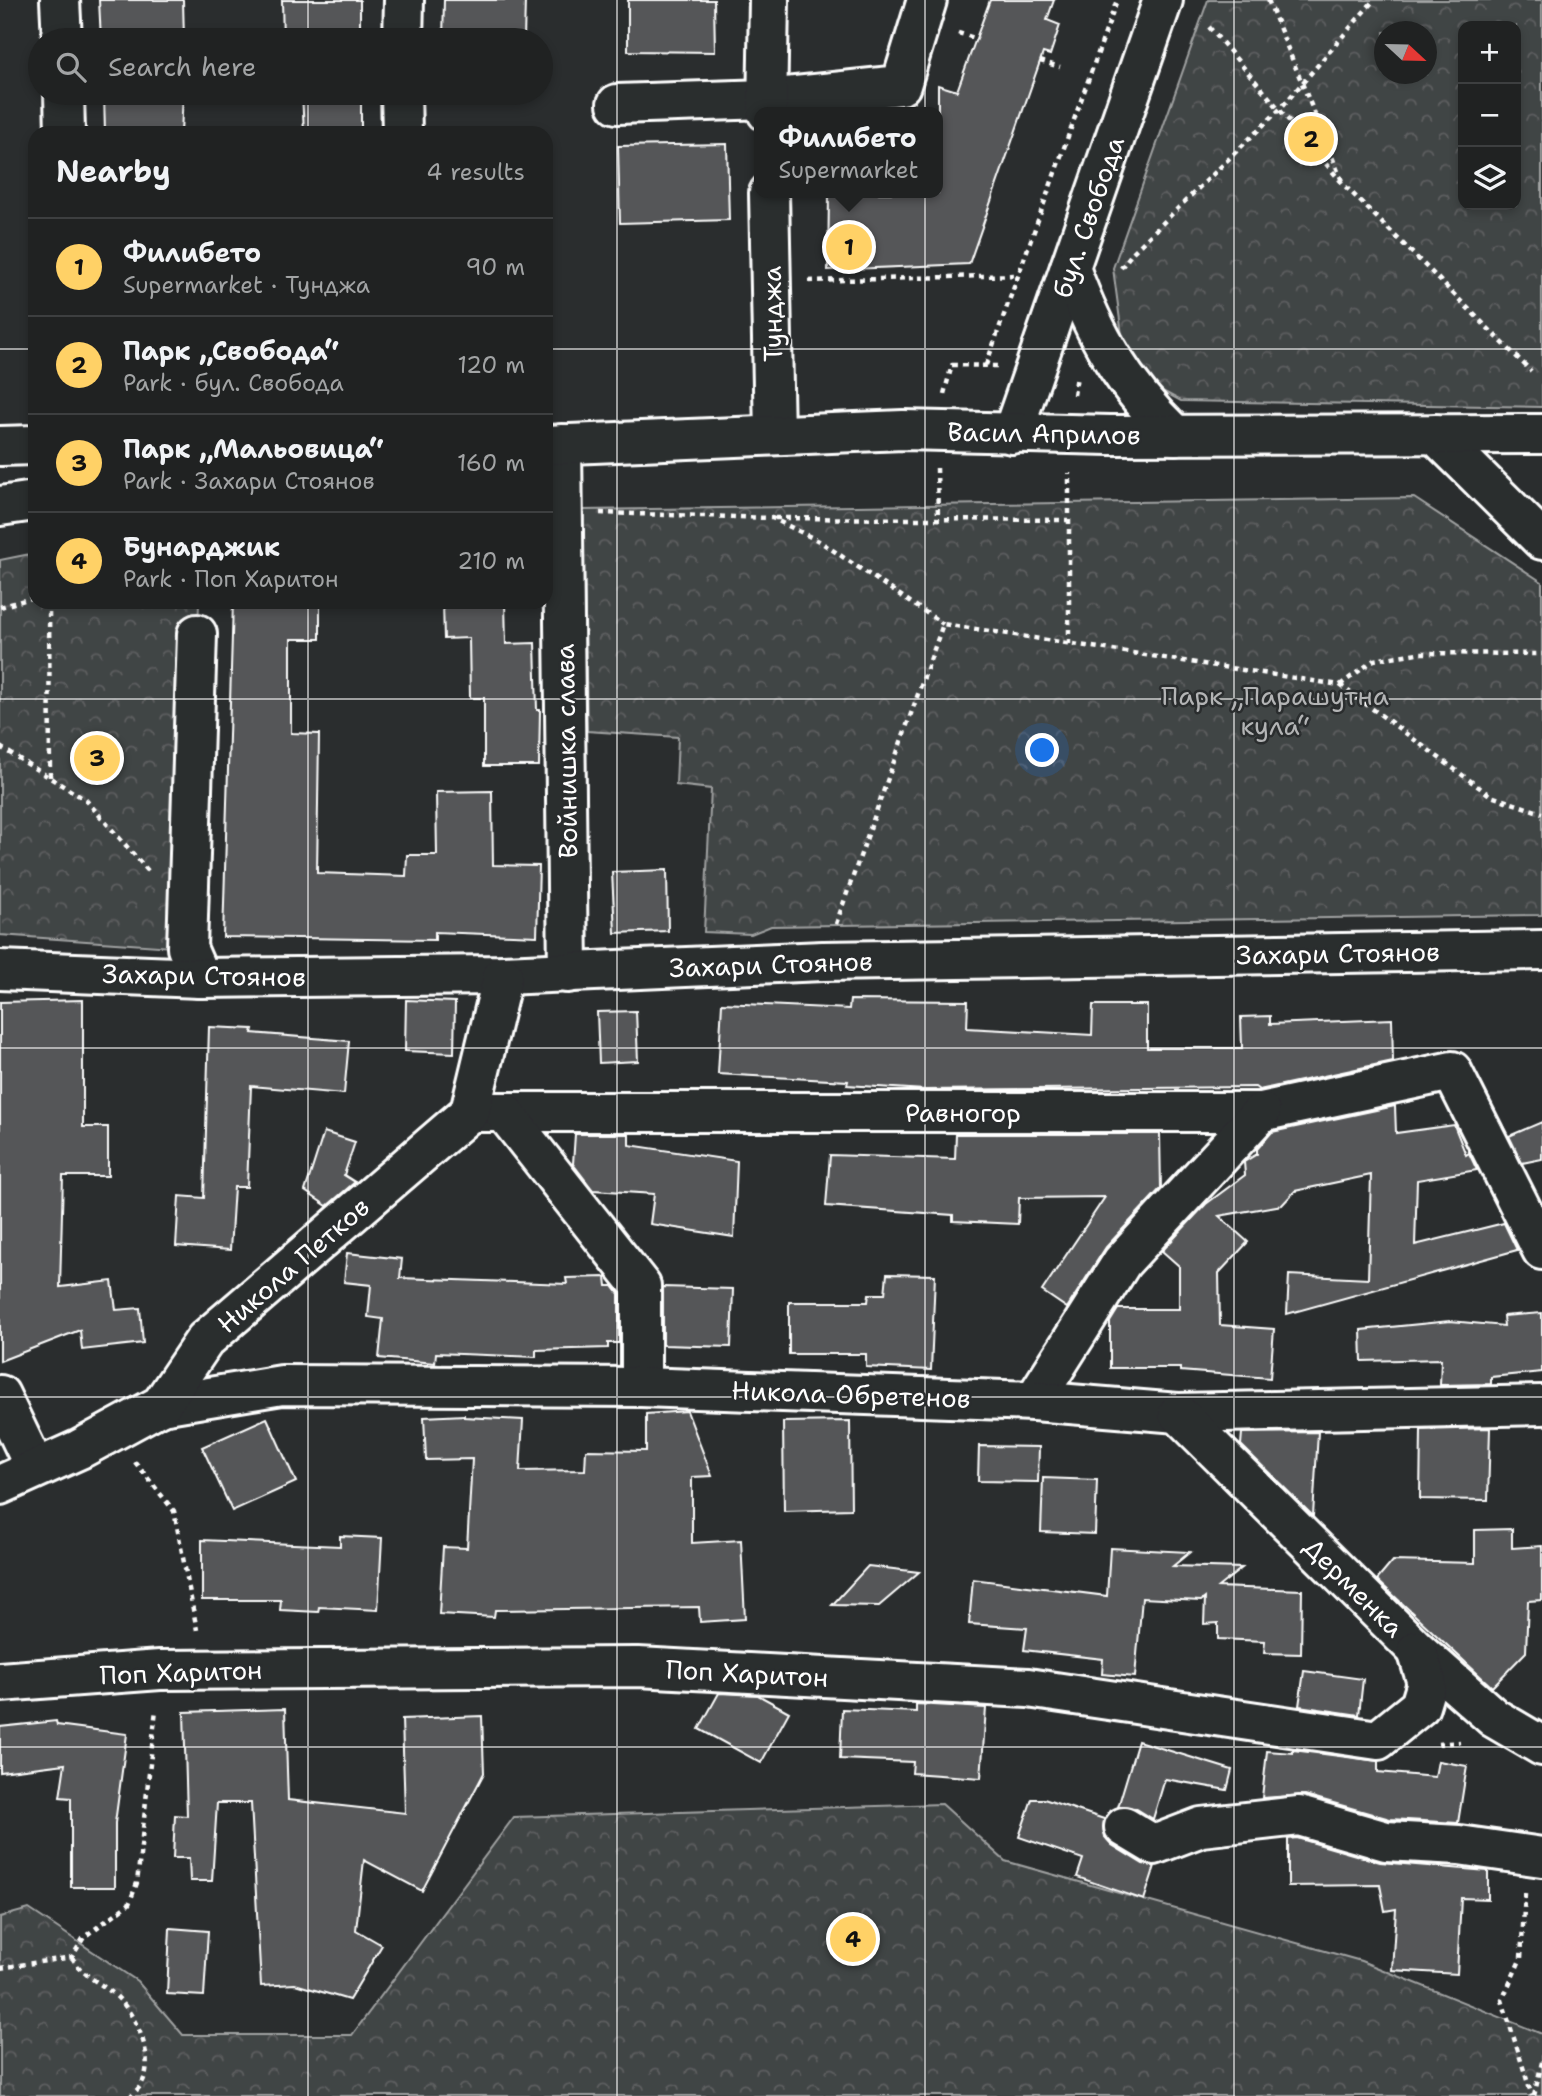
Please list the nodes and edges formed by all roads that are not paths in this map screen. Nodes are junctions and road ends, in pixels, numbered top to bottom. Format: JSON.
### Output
{"nodes":[{"id":1,"x":60,"y":0,"type":"edge"},
{"id":2,"x":404,"y":0,"type":"edge"},
{"id":3,"x":769,"y":0,"type":"edge"},
{"id":4,"x":928,"y":0,"type":"edge"},
{"id":5,"x":1163,"y":0,"type":"edge"},
{"id":6,"x":61,"y":28,"type":"edge"},
{"id":7,"x":403,"y":28,"type":"edge"},
{"id":8,"x":617,"y":104,"type":"dead end"},
{"id":9,"x":64,"y":105,"type":"edge"},
{"id":10,"x":401,"y":105,"type":"edge"},
{"id":11,"x":767,"y":106,"type":"edge"},
{"id":12,"x":65,"y":126,"type":"edge"},
{"id":13,"x":402,"y":126,"type":"edge"},
{"id":14,"x":769,"y":198,"type":"edge"},
{"id":15,"x":1070,"y":268,"type":"junction"},
{"id":16,"x":1012,"y":434,"type":"junction"},
{"id":17,"x":1435,"y":434,"type":"junction"},
{"id":18,"x":1542,"y":434,"type":"edge"},
{"id":19,"x":774,"y":435,"type":"junction"},
{"id":20,"x":1175,"y":435,"type":"junction"},
{"id":21,"x":554,"y":444,"type":"edge"},
{"id":22,"x":28,"y":445,"type":"edge"},
{"id":23,"x":0,"y":446,"type":"edge"},
{"id":24,"x":28,"y":502,"type":"edge"},
{"id":25,"x":0,"y":506,"type":"edge"},
{"id":26,"x":1539,"y":534,"type":"edge"},
{"id":27,"x":197,"y":634,"type":"dead end"},
{"id":28,"x":1542,"y":950,"type":"edge"},
{"id":29,"x":0,"y":970,"type":"edge"},
{"id":30,"x":568,"y":973,"type":"junction"},
{"id":31,"x":503,"y":975,"type":"junction"},
{"id":32,"x":200,"y":978,"type":"junction"},
{"id":33,"x":487,"y":1112,"type":"junction"},
{"id":34,"x":1261,"y":1112,"type":"junction"},
{"id":35,"x":1542,"y":1250,"type":"edge"},
{"id":36,"x":641,"y":1387,"type":"junction"},
{"id":37,"x":0,"y":1395,"type":"edge"},
{"id":38,"x":1034,"y":1401,"type":"junction"},
{"id":39,"x":161,"y":1405,"type":"junction"},
{"id":40,"x":1542,"y":1405,"type":"edge"},
{"id":41,"x":1178,"y":1413,"type":"junction"},
{"id":42,"x":35,"y":1468,"type":"junction"},
{"id":43,"x":0,"y":1485,"type":"edge"},
{"id":44,"x":1417,"y":1650,"type":"junction"},
{"id":45,"x":0,"y":1682,"type":"edge"},
{"id":46,"x":1542,"y":1746,"type":"edge"},
{"id":47,"x":1124,"y":1827,"type":"dead end"},
{"id":48,"x":1535,"y":1857,"type":"edge"}],
"edges":[{"from":1,"to":6,"type":"street"},
{"from":2,"to":7,"type":"street"},
{"from":3,"to":11,"type":"street"},
{"from":4,"to":11,"type":"street"},
{"from":5,"to":15,"type":"street","name":"бул. Свобода"},
{"from":8,"to":11,"type":"street"},
{"from":9,"to":12,"type":"street"},
{"from":10,"to":13,"type":"street"},
{"from":14,"to":19,"type":"street","name":"Тунджа"},
{"from":15,"to":16,"type":"street","name":"бул. Свобода"},
{"from":15,"to":20,"type":"street"},
{"from":16,"to":19,"type":"street","name":"Васил Априлов"},
{"from":16,"to":20,"type":"street","name":"Васил Априлов"},
{"from":17,"to":18,"type":"street","name":"Васил Априлов"},
{"from":17,"to":20,"type":"street","name":"Васил Априлов"},
{"from":17,"to":26,"type":"street"},
{"from":19,"to":21,"type":"street","name":"Васил Априлов"},
{"from":21,"to":30,"type":"street","name":"Войнишка слава"},
{"from":22,"to":23,"type":"street"},
{"from":24,"to":25,"type":"street"},
{"from":27,"to":32,"type":"street"},
{"from":28,"to":30,"type":"street","name":"Захари Стоянов"},
{"from":29,"to":32,"type":"street","name":"Захари Стоянов"},
{"from":30,"to":31,"type":"street","name":"Захари Стоянов"},
{"from":31,"to":32,"type":"street","name":"Захари Стоянов"},
{"from":31,"to":33,"type":"street"},
{"from":33,"to":34,"type":"street","name":"Равногор"},
{"from":33,"to":36,"type":"street"},
{"from":33,"to":39,"type":"street","name":"Никола Петков"},
{"from":34,"to":35,"type":"street","name":"Равногор"},
{"from":34,"to":38,"type":"street"},
{"from":36,"to":38,"type":"street","name":"Никола Обретенов"},
{"from":36,"to":39,"type":"street","name":"Никола Обретенов"},
{"from":37,"to":42,"type":"street"},
{"from":38,"to":41,"type":"street","name":"Никола Обретенов"},
{"from":39,"to":42,"type":"street","name":"Никола Петков"},
{"from":40,"to":41,"type":"street","name":"Никола Обретенов"},
{"from":41,"to":44,"type":"street","name":"Дерменка"},
{"from":42,"to":43,"type":"street","name":"Никола Петков"},
{"from":44,"to":45,"type":"street","name":"Поп Харитон"},
{"from":44,"to":46,"type":"street","name":"Дерменка"},
{"from":47,"to":48,"type":"street"}]}
